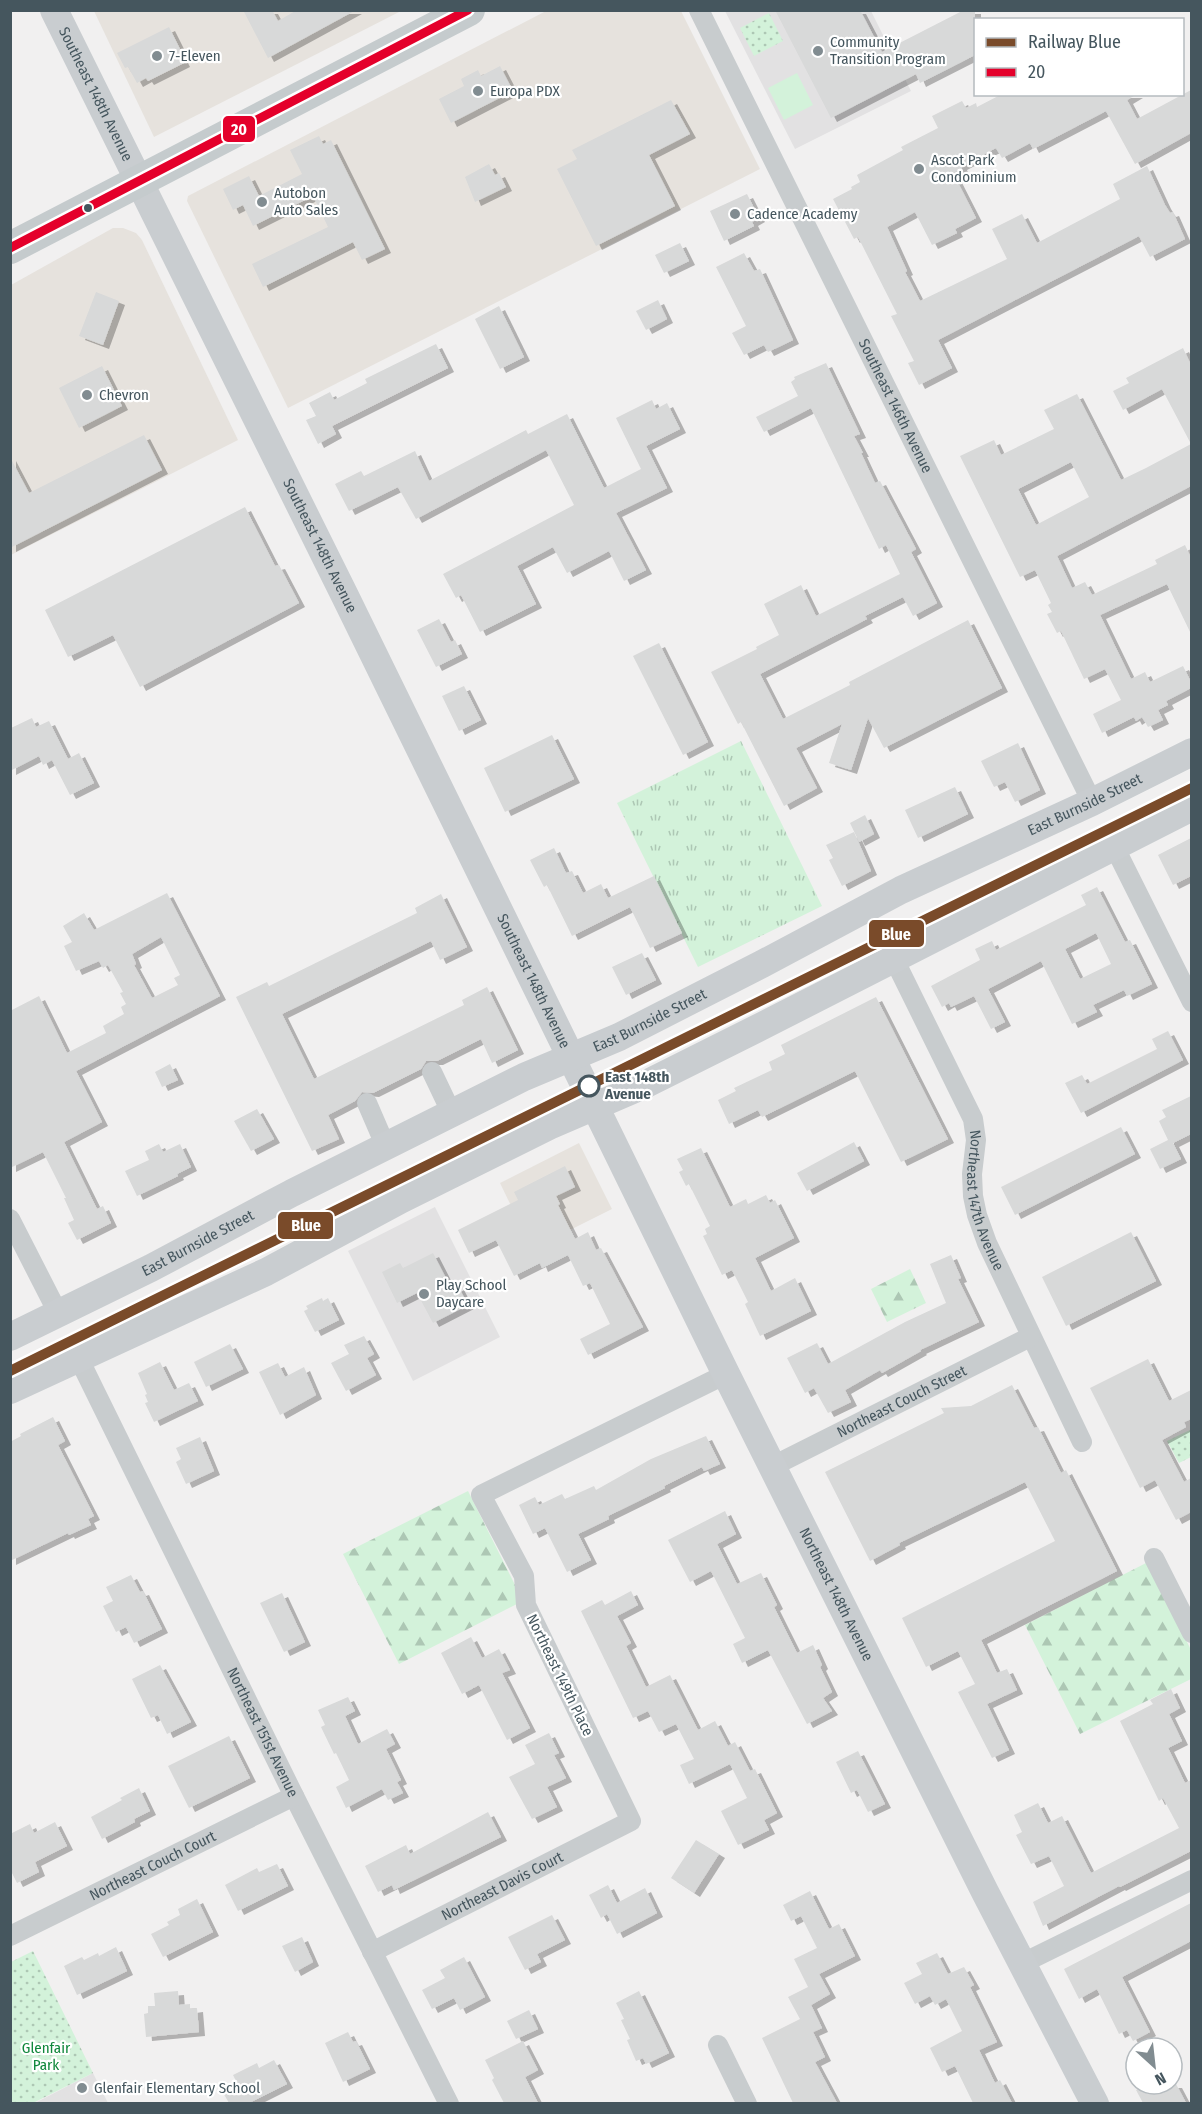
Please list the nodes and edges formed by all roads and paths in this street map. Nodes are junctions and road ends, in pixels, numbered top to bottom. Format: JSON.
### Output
{"nodes":[{"id":1,"x":54,"y":10,"type":"edge"},
{"id":2,"x":469,"y":10,"type":"edge"},
{"id":3,"x":699,"y":10,"type":"edge"},
{"id":4,"x":140,"y":181,"type":"junction"},
{"id":5,"x":10,"y":248,"type":"edge"},
{"id":6,"x":1191,"y":752,"type":"edge"},
{"id":7,"x":1092,"y":802,"type":"junction"},
{"id":8,"x":1191,"y":807,"type":"edge"},
{"id":9,"x":1114,"y":846,"type":"junction"},
{"id":10,"x":894,"y":959,"type":"junction"},
{"id":11,"x":1191,"y":1002,"type":"edge"},
{"id":12,"x":432,"y":1072,"type":"dead end"},
{"id":13,"x":583,"y":1082,"type":"junction"},
{"id":14,"x":367,"y":1103,"type":"dead end"},
{"id":15,"x":452,"y":1114,"type":"junction"},
{"id":16,"x":386,"y":1147,"type":"junction"},
{"id":17,"x":10,"y":1219,"type":"edge"},
{"id":18,"x":58,"y":1313,"type":"junction"},
{"id":19,"x":1030,"y":1336,"type":"junction"},
{"id":20,"x":10,"y":1337,"type":"edge"},
{"id":21,"x":79,"y":1359,"type":"junction"},
{"id":22,"x":726,"y":1374,"type":"junction"},
{"id":23,"x":10,"y":1390,"type":"edge"},
{"id":24,"x":1082,"y":1442,"type":"dead end"},
{"id":25,"x":773,"y":1466,"type":"junction"},
{"id":26,"x":1154,"y":1558,"type":"dead end"},
{"id":27,"x":1191,"y":1633,"type":"edge"},
{"id":28,"x":294,"y":1796,"type":"junction"},
{"id":29,"x":631,"y":1821,"type":"joint"},
{"id":30,"x":1191,"y":1880,"type":"edge"},
{"id":31,"x":10,"y":1936,"type":"edge"},
{"id":32,"x":372,"y":1952,"type":"junction"},
{"id":33,"x":1023,"y":1963,"type":"junction"},
{"id":34,"x":718,"y":2045,"type":"dead end"},
{"id":35,"x":449,"y":2103,"type":"edge"},
{"id":36,"x":747,"y":2103,"type":"edge"},
{"id":37,"x":1095,"y":2103,"type":"edge"}],
"edges":[{"from":1,"to":4,"type":"street","name":"Southeast 148th Avenue"},
{"from":2,"to":4,"type":"main road"},
{"from":3,"to":7,"type":"street","name":"Southeast 146th Avenue"},
{"from":4,"to":5,"type":"main road"},
{"from":4,"to":13,"type":"street","name":"Southeast 148th Avenue"},
{"from":6,"to":7,"type":"street","name":"East Burnside Street"},
{"from":7,"to":13,"type":"street","name":"East Burnside Street"},
{"from":8,"to":9,"type":"street","name":"East Burnside Street"},
{"from":9,"to":10,"type":"street","name":"East Burnside Street"},
{"from":9,"to":11,"type":"street"},
{"from":10,"to":13,"type":"street","name":"East Burnside Street"},
{"from":10,"to":19,"type":"street","name":"Northeast 147th Avenue"},
{"from":12,"to":15,"type":"street"},
{"from":13,"to":15,"type":"street","name":"East Burnside Street"},
{"from":13,"to":21,"type":"street","name":"East Burnside Street"},
{"from":13,"to":22,"type":"street","name":"Northeast 148th Avenue"},
{"from":14,"to":16,"type":"street"},
{"from":15,"to":16,"type":"street","name":"East Burnside Street"},
{"from":16,"to":18,"type":"street","name":"East Burnside Street"},
{"from":17,"to":18,"type":"street"},
{"from":18,"to":20,"type":"street","name":"East Burnside Street"},
{"from":19,"to":24,"type":"street","name":"Northeast 147th Avenue"},
{"from":19,"to":25,"type":"street","name":"Northeast Couch Street"},
{"from":21,"to":23,"type":"street","name":"East Burnside Street"},
{"from":21,"to":28,"type":"street","name":"Northeast 151st Avenue"},
{"from":22,"to":25,"type":"street","name":"Northeast 148th Avenue"},
{"from":22,"to":29,"type":"street","name":"Northeast 149th Place"},
{"from":25,"to":33,"type":"street","name":"Northeast 148th Avenue"},
{"from":26,"to":27,"type":"street"},
{"from":28,"to":31,"type":"street","name":"Northeast Couch Court"},
{"from":28,"to":32,"type":"street","name":"Northeast 151st Avenue"},
{"from":29,"to":32,"type":"street","name":"Northeast Davis Court"},
{"from":30,"to":33,"type":"street"},
{"from":32,"to":35,"type":"street","name":"Northeast 151st Avenue"},
{"from":33,"to":37,"type":"street","name":"Northeast 148th Avenue"},
{"from":34,"to":36,"type":"street"}]}
